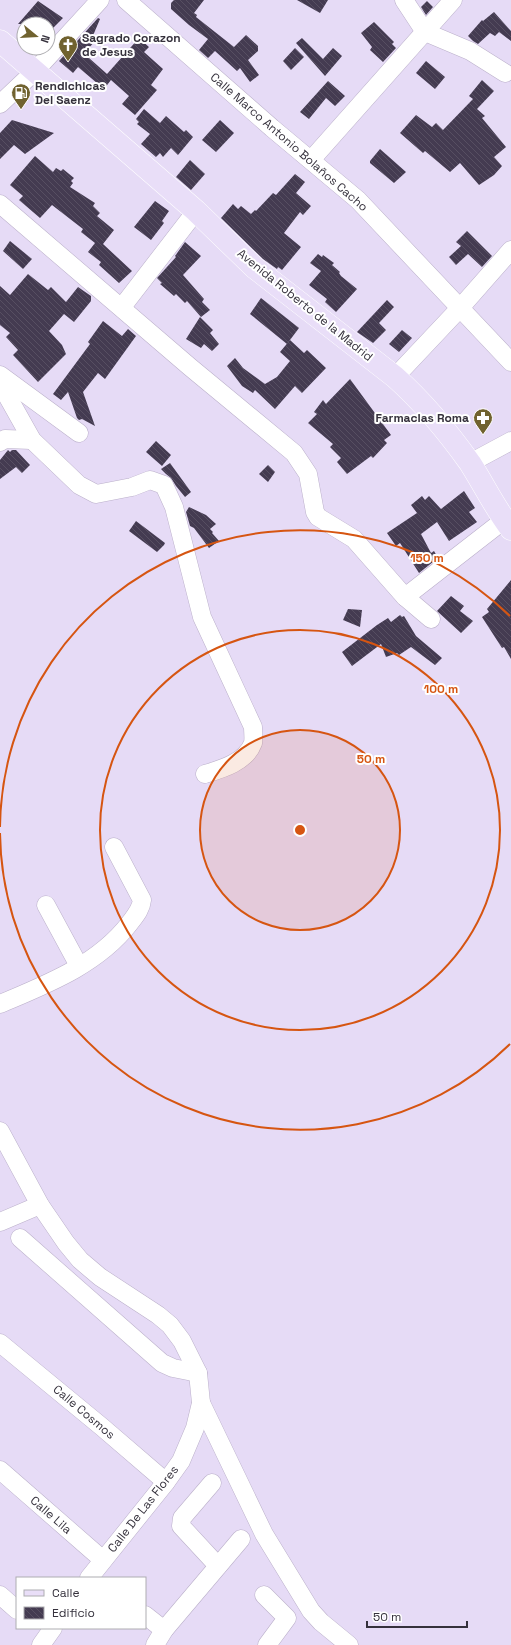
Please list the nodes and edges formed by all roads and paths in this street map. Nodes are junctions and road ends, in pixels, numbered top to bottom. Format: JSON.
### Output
{"nodes":[{"id":1,"x":100,"y":0,"type":"edge"},
{"id":2,"x":126,"y":0,"type":"edge"},
{"id":3,"x":404,"y":0,"type":"edge"},
{"id":4,"x":453,"y":0,"type":"edge"},
{"id":5,"x":425,"y":32,"type":"junction"},
{"id":6,"x":0,"y":41,"type":"edge"},
{"id":7,"x":34,"y":72,"type":"junction"},
{"id":8,"x":505,"y":73,"type":"dead end"},
{"id":9,"x":0,"y":104,"type":"edge"},
{"id":10,"x":311,"y":160,"type":"junction"},
{"id":11,"x":0,"y":204,"type":"edge"},
{"id":12,"x":196,"y":211,"type":"junction"},
{"id":13,"x":511,"y":250,"type":"edge"},
{"id":14,"x":122,"y":308,"type":"junction"},
{"id":15,"x":460,"y":308,"type":"junction"},
{"id":16,"x":511,"y":362,"type":"edge"},
{"id":17,"x":0,"y":375,"type":"edge"},
{"id":18,"x":395,"y":377,"type":"junction"},
{"id":19,"x":0,"y":383,"type":"edge"},
{"id":20,"x":79,"y":433,"type":"dead end"},
{"id":21,"x":32,"y":440,"type":"junction"},
{"id":22,"x":0,"y":442,"type":"edge"},
{"id":23,"x":511,"y":442,"type":"edge"},
{"id":24,"x":470,"y":463,"type":"junction"},
{"id":25,"x":508,"y":524,"type":"edge"},
{"id":26,"x":405,"y":597,"type":"junction"},
{"id":27,"x":431,"y":619,"type":"dead end"},
{"id":28,"x":205,"y":774,"type":"dead end"},
{"id":29,"x":114,"y":847,"type":"dead end"},
{"id":30,"x":46,"y":905,"type":"dead end"},
{"id":31,"x":79,"y":966,"type":"junction"},
{"id":32,"x":0,"y":1004,"type":"edge"},
{"id":33,"x":0,"y":1131,"type":"edge"},
{"id":34,"x":40,"y":1205,"type":"junction"},
{"id":35,"x":0,"y":1222,"type":"edge"},
{"id":36,"x":20,"y":1238,"type":"dead end"},
{"id":37,"x":0,"y":1343,"type":"edge"},
{"id":38,"x":198,"y":1373,"type":"junction"},
{"id":39,"x":201,"y":1403,"type":"junction"},
{"id":40,"x":0,"y":1470,"type":"edge"},
{"id":41,"x":166,"y":1482,"type":"junction"},
{"id":42,"x":212,"y":1483,"type":"dead end"},
{"id":43,"x":240,"y":1539,"type":"dead end"},
{"id":44,"x":103,"y":1560,"type":"junction"},
{"id":45,"x":218,"y":1566,"type":"junction"},
{"id":46,"x":90,"y":1577,"type":"edge"},
{"id":47,"x":0,"y":1595,"type":"edge"},
{"id":48,"x":264,"y":1595,"type":"dead end"},
{"id":49,"x":16,"y":1609,"type":"edge"},
{"id":50,"x":146,"y":1617,"type":"edge"},
{"id":51,"x":160,"y":1638,"type":"edge"},
{"id":52,"x":267,"y":1645,"type":"edge"},
{"id":53,"x":349,"y":1645,"type":"edge"}],
"edges":[{"from":1,"to":7,"type":"street"},
{"from":2,"to":10,"type":"street","name":"Calle Marco Antonio Bolaños Cacho"},
{"from":3,"to":5,"type":"street"},
{"from":4,"to":5,"type":"street"},
{"from":5,"to":8,"type":"street"},
{"from":5,"to":10,"type":"street"},
{"from":6,"to":7,"type":"main road","name":"Avenida Roberto de la Madrid"},
{"from":7,"to":9,"type":"street"},
{"from":7,"to":12,"type":"main road","name":"Avenida Roberto de la Madrid"},
{"from":10,"to":15,"type":"street","name":"Calle Marco Antonio Bolaños Cacho"},
{"from":11,"to":14,"type":"street"},
{"from":12,"to":14,"type":"street"},
{"from":12,"to":18,"type":"main road","name":"Avenida Roberto de la Madrid"},
{"from":13,"to":15,"type":"street"},
{"from":14,"to":26,"type":"street"},
{"from":15,"to":16,"type":"street","name":"Calle Marco Antonio Bolaños Cacho"},
{"from":15,"to":18,"type":"street"},
{"from":17,"to":20,"type":"street"},
{"from":18,"to":24,"type":"main road","name":"Avenida Roberto de la Madrid"},
{"from":19,"to":21,"type":"street"},
{"from":21,"to":22,"type":"street"},
{"from":21,"to":28,"type":"street"},
{"from":23,"to":24,"type":"street"},
{"from":24,"to":25,"type":"main road","name":"Avenida Roberto de la Madrid"},
{"from":25,"to":26,"type":"street"},
{"from":26,"to":27,"type":"street"},
{"from":29,"to":31,"type":"street"},
{"from":30,"to":31,"type":"street"},
{"from":31,"to":32,"type":"street"},
{"from":33,"to":34,"type":"street","name":"Calle De Las Flores"},
{"from":34,"to":35,"type":"street"},
{"from":34,"to":38,"type":"street","name":"Calle De Las Flores"},
{"from":36,"to":38,"type":"street"},
{"from":37,"to":41,"type":"street","name":"Calle Cosmos"},
{"from":38,"to":39,"type":"street","name":"Calle De Las Flores"},
{"from":39,"to":41,"type":"street","name":"Calle De Las Flores"},
{"from":39,"to":53,"type":"street"},
{"from":40,"to":44,"type":"street","name":"Calle Lila"},
{"from":41,"to":44,"type":"street","name":"Calle De Las Flores"},
{"from":42,"to":45,"type":"street"},
{"from":43,"to":45,"type":"street"},
{"from":44,"to":46,"type":"street","name":"Calle De Las Flores"},
{"from":45,"to":51,"type":"street"},
{"from":47,"to":49,"type":"street"},
{"from":48,"to":52,"type":"street"},
{"from":50,"to":51,"type":"street"}]}
